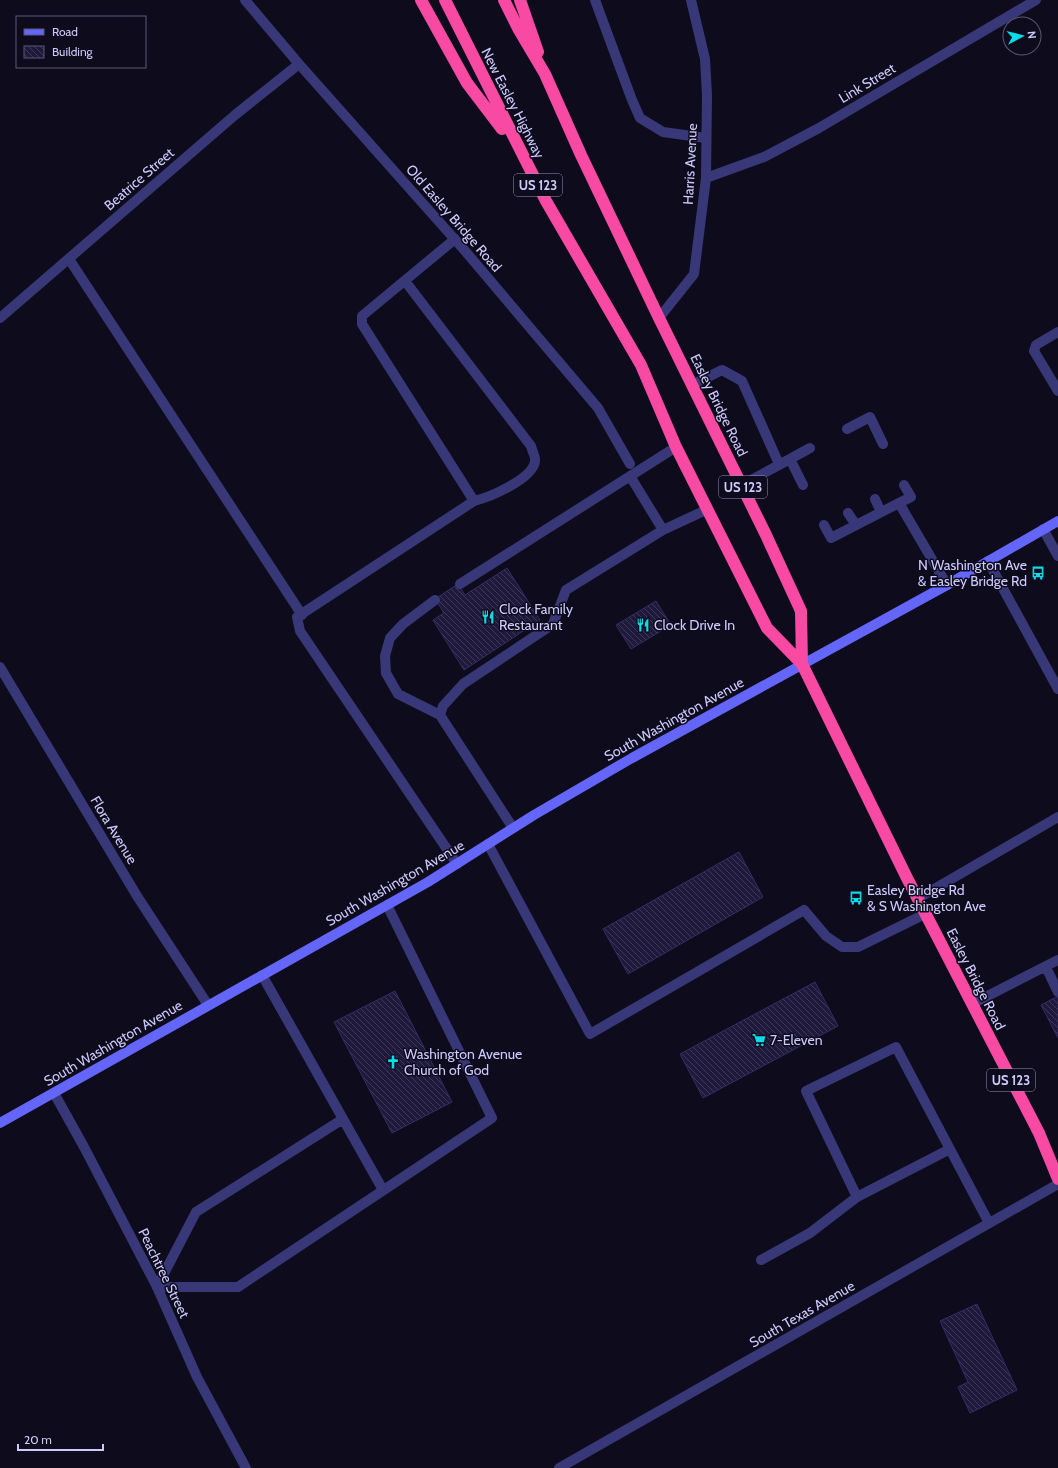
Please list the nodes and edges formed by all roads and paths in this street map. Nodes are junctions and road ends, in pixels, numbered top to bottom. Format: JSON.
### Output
{"nodes":[{"id":1,"x":245,"y":0,"type":"edge"},
{"id":2,"x":421,"y":0,"type":"edge"},
{"id":3,"x":445,"y":0,"type":"edge"},
{"id":4,"x":504,"y":0,"type":"edge"},
{"id":5,"x":520,"y":0,"type":"edge"},
{"id":6,"x":595,"y":0,"type":"edge"},
{"id":7,"x":691,"y":0,"type":"edge"},
{"id":8,"x":1036,"y":0,"type":"edge"},
{"id":9,"x":298,"y":64,"type":"junction"},
{"id":10,"x":545,"y":74,"type":"junction"},
{"id":11,"x":706,"y":138,"type":"junction"},
{"id":12,"x":523,"y":155,"type":"junction"},
{"id":13,"x":706,"y":178,"type":"junction"},
{"id":14,"x":455,"y":239,"type":"junction"},
{"id":15,"x":68,"y":259,"type":"junction"},
{"id":16,"x":405,"y":281,"type":"junction"},
{"id":17,"x":0,"y":318,"type":"edge"},
{"id":18,"x":659,"y":318,"type":"junction"},
{"id":19,"x":1058,"y":332,"type":"edge"},
{"id":20,"x":640,"y":365,"type":"joint"},
{"id":21,"x":692,"y":385,"type":"junction"},
{"id":22,"x":1058,"y":391,"type":"edge"},
{"id":23,"x":846,"y":429,"type":"dead end"},
{"id":24,"x":883,"y":444,"type":"dead end"},
{"id":25,"x":676,"y":447,"type":"junction"},
{"id":26,"x":810,"y":448,"type":"dead end"},
{"id":27,"x":790,"y":459,"type":"junction"},
{"id":28,"x":630,"y":464,"type":"dead end"},
{"id":29,"x":779,"y":464,"type":"junction"},
{"id":30,"x":630,"y":476,"type":"junction"},
{"id":31,"x":742,"y":484,"type":"junction"},
{"id":32,"x":803,"y":485,"type":"dead end"},
{"id":33,"x":904,"y":485,"type":"dead end"},
{"id":34,"x":874,"y":499,"type":"dead end"},
{"id":35,"x":474,"y":501,"type":"junction"},
{"id":36,"x":899,"y":504,"type":"junction"},
{"id":37,"x":706,"y":510,"type":"junction"},
{"id":38,"x":881,"y":512,"type":"junction"},
{"id":39,"x":848,"y":513,"type":"dead end"},
{"id":40,"x":1058,"y":521,"type":"edge"},
{"id":41,"x":824,"y":526,"type":"dead end"},
{"id":42,"x":856,"y":526,"type":"junction"},
{"id":43,"x":1043,"y":529,"type":"junction"},
{"id":44,"x":663,"y":530,"type":"junction"},
{"id":45,"x":1058,"y":556,"type":"edge"},
{"id":46,"x":988,"y":561,"type":"junction"},
{"id":47,"x":460,"y":584,"type":"dead end"},
{"id":48,"x":946,"y":585,"type":"junction"},
{"id":49,"x":435,"y":600,"type":"dead end"},
{"id":50,"x":302,"y":615,"type":"junction"},
{"id":51,"x":802,"y":664,"type":"junction"},
{"id":52,"x":0,"y":667,"type":"edge"},
{"id":53,"x":1058,"y":689,"type":"edge"},
{"id":54,"x":440,"y":715,"type":"junction"},
{"id":55,"x":1058,"y":817,"type":"edge"},
{"id":56,"x":513,"y":828,"type":"junction"},
{"id":57,"x":488,"y":844,"type":"junction"},
{"id":58,"x":457,"y":864,"type":"junction"},
{"id":59,"x":917,"y":899,"type":"junction"},
{"id":60,"x":387,"y":905,"type":"junction"},
{"id":61,"x":925,"y":914,"type":"junction"},
{"id":62,"x":1058,"y":960,"type":"edge"},
{"id":63,"x":1046,"y":967,"type":"junction"},
{"id":64,"x":262,"y":975,"type":"junction"},
{"id":65,"x":1058,"y":992,"type":"edge"},
{"id":66,"x":972,"y":1004,"type":"junction"},
{"id":67,"x":208,"y":1006,"type":"junction"},
{"id":68,"x":54,"y":1093,"type":"junction"},
{"id":69,"x":344,"y":1119,"type":"junction"},
{"id":70,"x":0,"y":1123,"type":"edge"},
{"id":71,"x":950,"y":1149,"type":"junction"},
{"id":72,"x":1058,"y":1179,"type":"edge"},
{"id":73,"x":1058,"y":1184,"type":"edge"},
{"id":74,"x":383,"y":1190,"type":"junction"},
{"id":75,"x":857,"y":1197,"type":"junction"},
{"id":76,"x":989,"y":1223,"type":"junction"},
{"id":77,"x":761,"y":1260,"type":"dead end"},
{"id":78,"x":157,"y":1287,"type":"junction"},
{"id":79,"x":246,"y":1468,"type":"edge"},
{"id":80,"x":559,"y":1468,"type":"edge"}],
"edges":[{"from":1,"to":9,"type":"street","name":"Old Easley Bridge Road"},
{"from":2,"to":12,"type":"highway"},
{"from":3,"to":12,"type":"highway","name":"New Easley Highway","number":"US 123"},
{"from":4,"to":10,"type":"highway","number":"US 123"},
{"from":5,"to":10,"type":"highway"},
{"from":6,"to":11,"type":"street"},
{"from":7,"to":11,"type":"street","name":"Harris Avenue"},
{"from":8,"to":13,"type":"street","name":"Link Street"},
{"from":9,"to":14,"type":"street","name":"Old Easley Bridge Road"},
{"from":9,"to":15,"type":"street","name":"Beatrice Street"},
{"from":10,"to":18,"type":"highway","number":"US 123"},
{"from":11,"to":13,"type":"street","name":"Harris Avenue"},
{"from":12,"to":20,"type":"highway","name":"New Easley Highway","number":"US 123"},
{"from":13,"to":18,"type":"street","name":"Harris Avenue"},
{"from":14,"to":16,"type":"street"},
{"from":14,"to":28,"type":"street","name":"Old Easley Bridge Road"},
{"from":15,"to":17,"type":"street","name":"Beatrice Street"},
{"from":15,"to":50,"type":"street"},
{"from":16,"to":35,"type":"street"},
{"from":16,"to":35,"type":"street"},
{"from":18,"to":21,"type":"highway","name":"Easley Bridge Road","number":"US 123"},
{"from":19,"to":22,"type":"street"},
{"from":20,"to":25,"type":"highway","name":"Easley Bridge Road","number":"US 123"},
{"from":21,"to":29,"type":"street"},
{"from":21,"to":31,"type":"highway","name":"Easley Bridge Road","number":"US 123"},
{"from":23,"to":24,"type":"street"},
{"from":25,"to":30,"type":"street"},
{"from":25,"to":37,"type":"highway","name":"Easley Bridge Road","number":"US 123"},
{"from":26,"to":27,"type":"street"},
{"from":27,"to":29,"type":"street"},
{"from":27,"to":32,"type":"street"},
{"from":29,"to":31,"type":"street"},
{"from":30,"to":44,"type":"street"},
{"from":30,"to":47,"type":"street"},
{"from":31,"to":51,"type":"highway","name":"Easley Bridge Road","number":"US 123"},
{"from":33,"to":36,"type":"street"},
{"from":34,"to":38,"type":"street"},
{"from":35,"to":50,"type":"street"},
{"from":36,"to":38,"type":"street"},
{"from":36,"to":48,"type":"street"},
{"from":37,"to":44,"type":"street"},
{"from":37,"to":51,"type":"highway","name":"Easley Bridge Road","number":"US 123"},
{"from":38,"to":42,"type":"street"},
{"from":39,"to":42,"type":"street"},
{"from":40,"to":43,"type":"main road","name":"South Washington Avenue"},
{"from":41,"to":42,"type":"street"},
{"from":43,"to":45,"type":"street"},
{"from":43,"to":46,"type":"main road","name":"South Washington Avenue"},
{"from":44,"to":54,"type":"street"},
{"from":46,"to":48,"type":"main road","name":"South Washington Avenue"},
{"from":46,"to":53,"type":"street"},
{"from":48,"to":51,"type":"main road","name":"South Washington Avenue"},
{"from":49,"to":54,"type":"street"},
{"from":50,"to":58,"type":"street"},
{"from":51,"to":56,"type":"main road","name":"South Washington Avenue"},
{"from":51,"to":59,"type":"highway","name":"Easley Bridge Road","number":"US 123"},
{"from":52,"to":67,"type":"street","name":"Flora Avenue"},
{"from":54,"to":56,"type":"street"},
{"from":55,"to":59,"type":"street"},
{"from":56,"to":57,"type":"main road","name":"South Washington Avenue"},
{"from":57,"to":58,"type":"main road","name":"South Washington Avenue"},
{"from":57,"to":61,"type":"street"},
{"from":58,"to":60,"type":"main road","name":"South Washington Avenue"},
{"from":59,"to":61,"type":"highway","name":"Easley Bridge Road","number":"US 123"},
{"from":60,"to":64,"type":"main road","name":"South Washington Avenue"},
{"from":60,"to":74,"type":"street"},
{"from":61,"to":66,"type":"highway","name":"Easley Bridge Road","number":"US 123"},
{"from":62,"to":63,"type":"street"},
{"from":63,"to":65,"type":"street"},
{"from":63,"to":66,"type":"street"},
{"from":64,"to":67,"type":"main road","name":"South Washington Avenue"},
{"from":64,"to":69,"type":"street"},
{"from":66,"to":72,"type":"highway","name":"Easley Bridge Road","number":"US 123"},
{"from":67,"to":68,"type":"main road","name":"South Washington Avenue"},
{"from":68,"to":70,"type":"main road","name":"South Washington Avenue"},
{"from":68,"to":78,"type":"street","name":"Peachtree Street"},
{"from":69,"to":74,"type":"street"},
{"from":69,"to":78,"type":"street"},
{"from":71,"to":75,"type":"street"},
{"from":71,"to":75,"type":"street"},
{"from":71,"to":76,"type":"street"},
{"from":73,"to":76,"type":"street","name":"South Texas Avenue"},
{"from":74,"to":78,"type":"street"},
{"from":75,"to":77,"type":"street"},
{"from":76,"to":80,"type":"street","name":"South Texas Avenue"},
{"from":78,"to":79,"type":"street","name":"Peachtree Street"}]}
